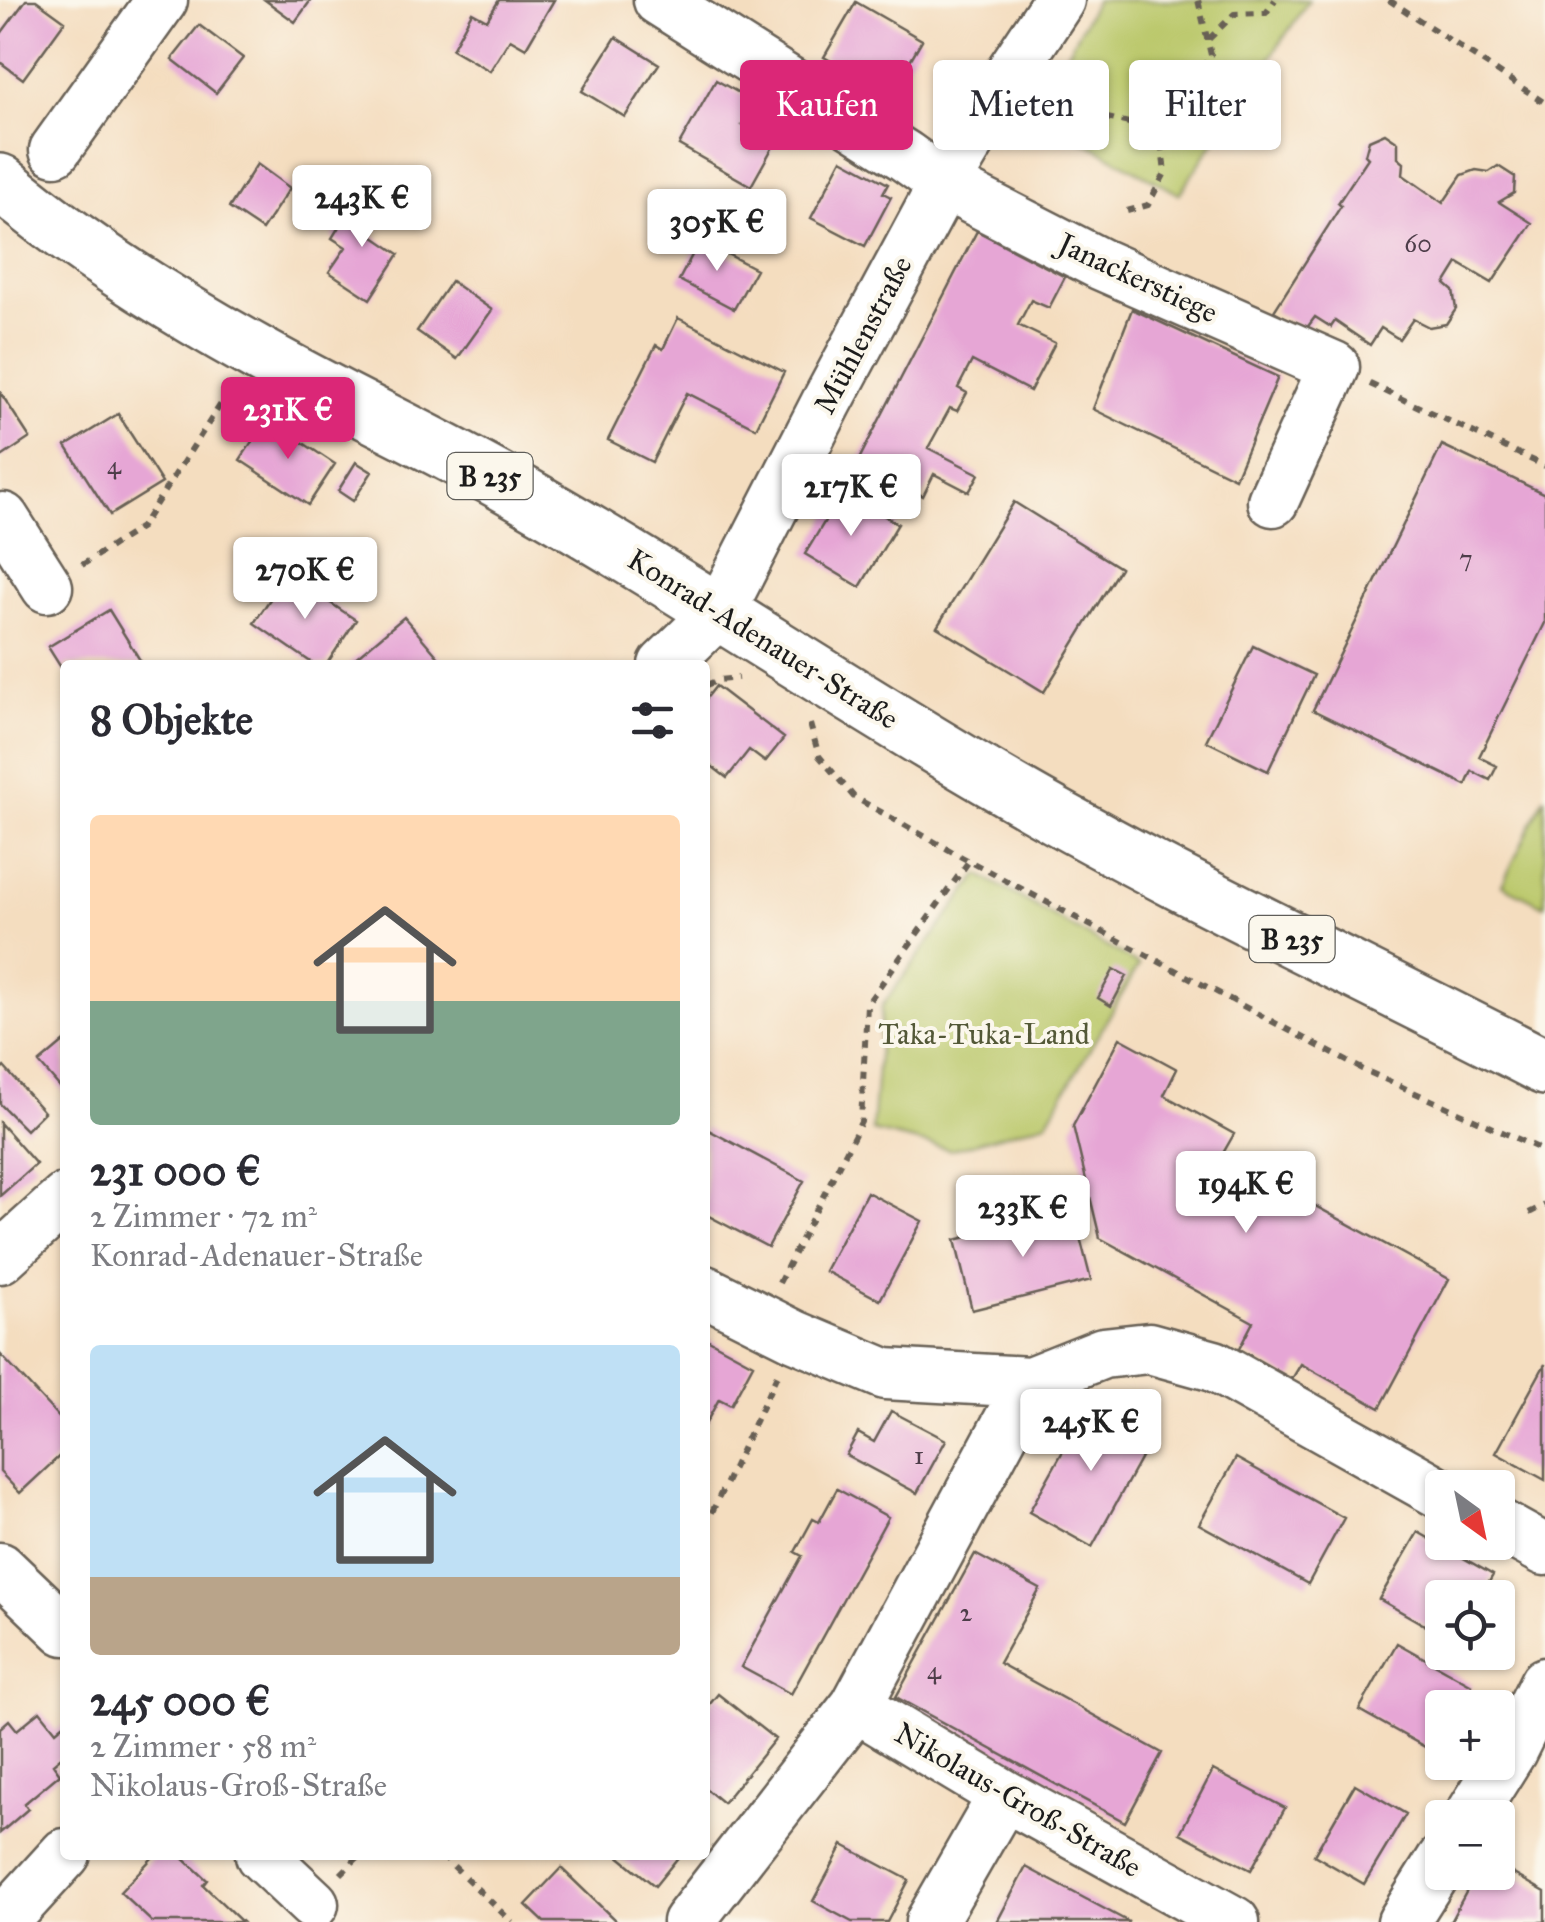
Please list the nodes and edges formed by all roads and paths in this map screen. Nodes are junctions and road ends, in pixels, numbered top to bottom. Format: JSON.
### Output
{"nodes":[{"id":1,"x":162,"y":0,"type":"edge"},
{"id":2,"x":659,"y":0,"type":"edge"},
{"id":3,"x":1059,"y":0,"type":"edge"},
{"id":4,"x":1198,"y":0,"type":"edge"},
{"id":5,"x":1275,"y":0,"type":"edge"},
{"id":6,"x":1389,"y":0,"type":"edge"},
{"id":7,"x":1208,"y":40,"type":"junction"},
{"id":8,"x":1019,"y":60,"type":"edge"},
{"id":9,"x":1208,"y":60,"type":"edge"},
{"id":10,"x":1545,"y":104,"type":"edge"},
{"id":11,"x":56,"y":150,"type":"dead end"},
{"id":12,"x":964,"y":150,"type":"edge"},
{"id":13,"x":1162,"y":150,"type":"edge"},
{"id":14,"x":0,"y":182,"type":"edge"},
{"id":15,"x":944,"y":184,"type":"junction"},
{"id":16,"x":1127,"y":211,"type":"dead end"},
{"id":17,"x":254,"y":352,"type":"junction"},
{"id":18,"x":1334,"y":367,"type":"junction"},
{"id":19,"x":1545,"y":466,"type":"edge"},
{"id":20,"x":1273,"y":501,"type":"dead end"},
{"id":21,"x":0,"y":520,"type":"edge"},
{"id":22,"x":47,"y":587,"type":"joint"},
{"id":23,"x":720,"y":611,"type":"junction"},
{"id":24,"x":787,"y":655,"type":"junction"},
{"id":25,"x":669,"y":660,"type":"edge"},
{"id":26,"x":710,"y":684,"type":"edge"},
{"id":27,"x":809,"y":721,"type":"dead end"},
{"id":28,"x":969,"y":862,"type":"junction"},
{"id":29,"x":1545,"y":1066,"type":"edge"},
{"id":30,"x":1545,"y":1151,"type":"edge"},
{"id":31,"x":60,"y":1204,"type":"edge"},
{"id":32,"x":1545,"y":1205,"type":"edge"},
{"id":33,"x":1530,"y":1212,"type":"dead end"},
{"id":34,"x":0,"y":1258,"type":"edge"},
{"id":35,"x":710,"y":1293,"type":"edge"},
{"id":36,"x":778,"y":1327,"type":"junction"},
{"id":37,"x":1030,"y":1382,"type":"junction"},
{"id":38,"x":1425,"y":1484,"type":"edge"},
{"id":39,"x":710,"y":1514,"type":"edge"},
{"id":40,"x":1515,"y":1533,"type":"edge"},
{"id":41,"x":1545,"y":1550,"type":"edge"},
{"id":42,"x":0,"y":1568,"type":"edge"},
{"id":43,"x":60,"y":1625,"type":"edge"},
{"id":44,"x":1545,"y":1682,"type":"edge"},
{"id":45,"x":856,"y":1706,"type":"junction"},
{"id":46,"x":1528,"y":1754,"type":"edge"},
{"id":47,"x":1004,"y":1795,"type":"junction"},
{"id":48,"x":1486,"y":1800,"type":"edge"},
{"id":49,"x":60,"y":1860,"type":"edge"},
{"id":50,"x":266,"y":1860,"type":"edge"},
{"id":51,"x":447,"y":1860,"type":"edge"},
{"id":52,"x":1425,"y":1887,"type":"edge"},
{"id":53,"x":312,"y":1904,"type":"dead end"},
{"id":54,"x":4,"y":1922,"type":"edge"},
{"id":55,"x":512,"y":1922,"type":"edge"},
{"id":56,"x":688,"y":1922,"type":"edge"},
{"id":57,"x":930,"y":1922,"type":"edge"},
{"id":58,"x":1234,"y":1922,"type":"edge"},
{"id":59,"x":1403,"y":1922,"type":"edge"}],
"edges":[{"from":1,"to":11,"type":"street"},
{"from":2,"to":15,"type":"street","name":"Janackerstiege"},
{"from":3,"to":8,"type":"street","name":"Mühlenstraße"},
{"from":4,"to":7,"type":"path"},
{"from":5,"to":7,"type":"path"},
{"from":6,"to":10,"type":"path"},
{"from":7,"to":9,"type":"path"},
{"from":12,"to":15,"type":"street","name":"Mühlenstraße"},
{"from":13,"to":16,"type":"path"},
{"from":14,"to":17,"type":"main road","name":"Konrad-Adenauer-Straße","number":"B 235"},
{"from":15,"to":18,"type":"street","name":"Janackerstiege"},
{"from":15,"to":23,"type":"street","name":"Mühlenstraße"},
{"from":17,"to":22,"type":"path"},
{"from":17,"to":23,"type":"main road","name":"Konrad-Adenauer-Straße","number":"B 235"},
{"from":18,"to":19,"type":"path"},
{"from":18,"to":20,"type":"street"},
{"from":21,"to":22,"type":"street"},
{"from":23,"to":24,"type":"main road","name":"Konrad-Adenauer-Straße","number":"B 235"},
{"from":23,"to":25,"type":"street","name":"Mühlenstraße"},
{"from":24,"to":26,"type":"path"},
{"from":24,"to":29,"type":"main road","name":"Konrad-Adenauer-Straße","number":"B 235"},
{"from":27,"to":28,"type":"path"},
{"from":28,"to":30,"type":"path"},
{"from":28,"to":36,"type":"path"},
{"from":31,"to":34,"type":"street"},
{"from":32,"to":33,"type":"path"},
{"from":35,"to":36,"type":"street"},
{"from":36,"to":37,"type":"street"},
{"from":36,"to":39,"type":"path"},
{"from":37,"to":38,"type":"street"},
{"from":37,"to":45,"type":"street"},
{"from":40,"to":41,"type":"street"},
{"from":42,"to":43,"type":"street"},
{"from":44,"to":46,"type":"street"},
{"from":45,"to":47,"type":"street","name":"Nikolaus-Groß-Straße"},
{"from":45,"to":56,"type":"street"},
{"from":46,"to":48,"type":"street"},
{"from":47,"to":57,"type":"street"},
{"from":47,"to":58,"type":"street","name":"Nikolaus-Groß-Straße"},
{"from":49,"to":54,"type":"street"},
{"from":50,"to":53,"type":"street"},
{"from":51,"to":55,"type":"path"},
{"from":52,"to":59,"type":"street"}]}
